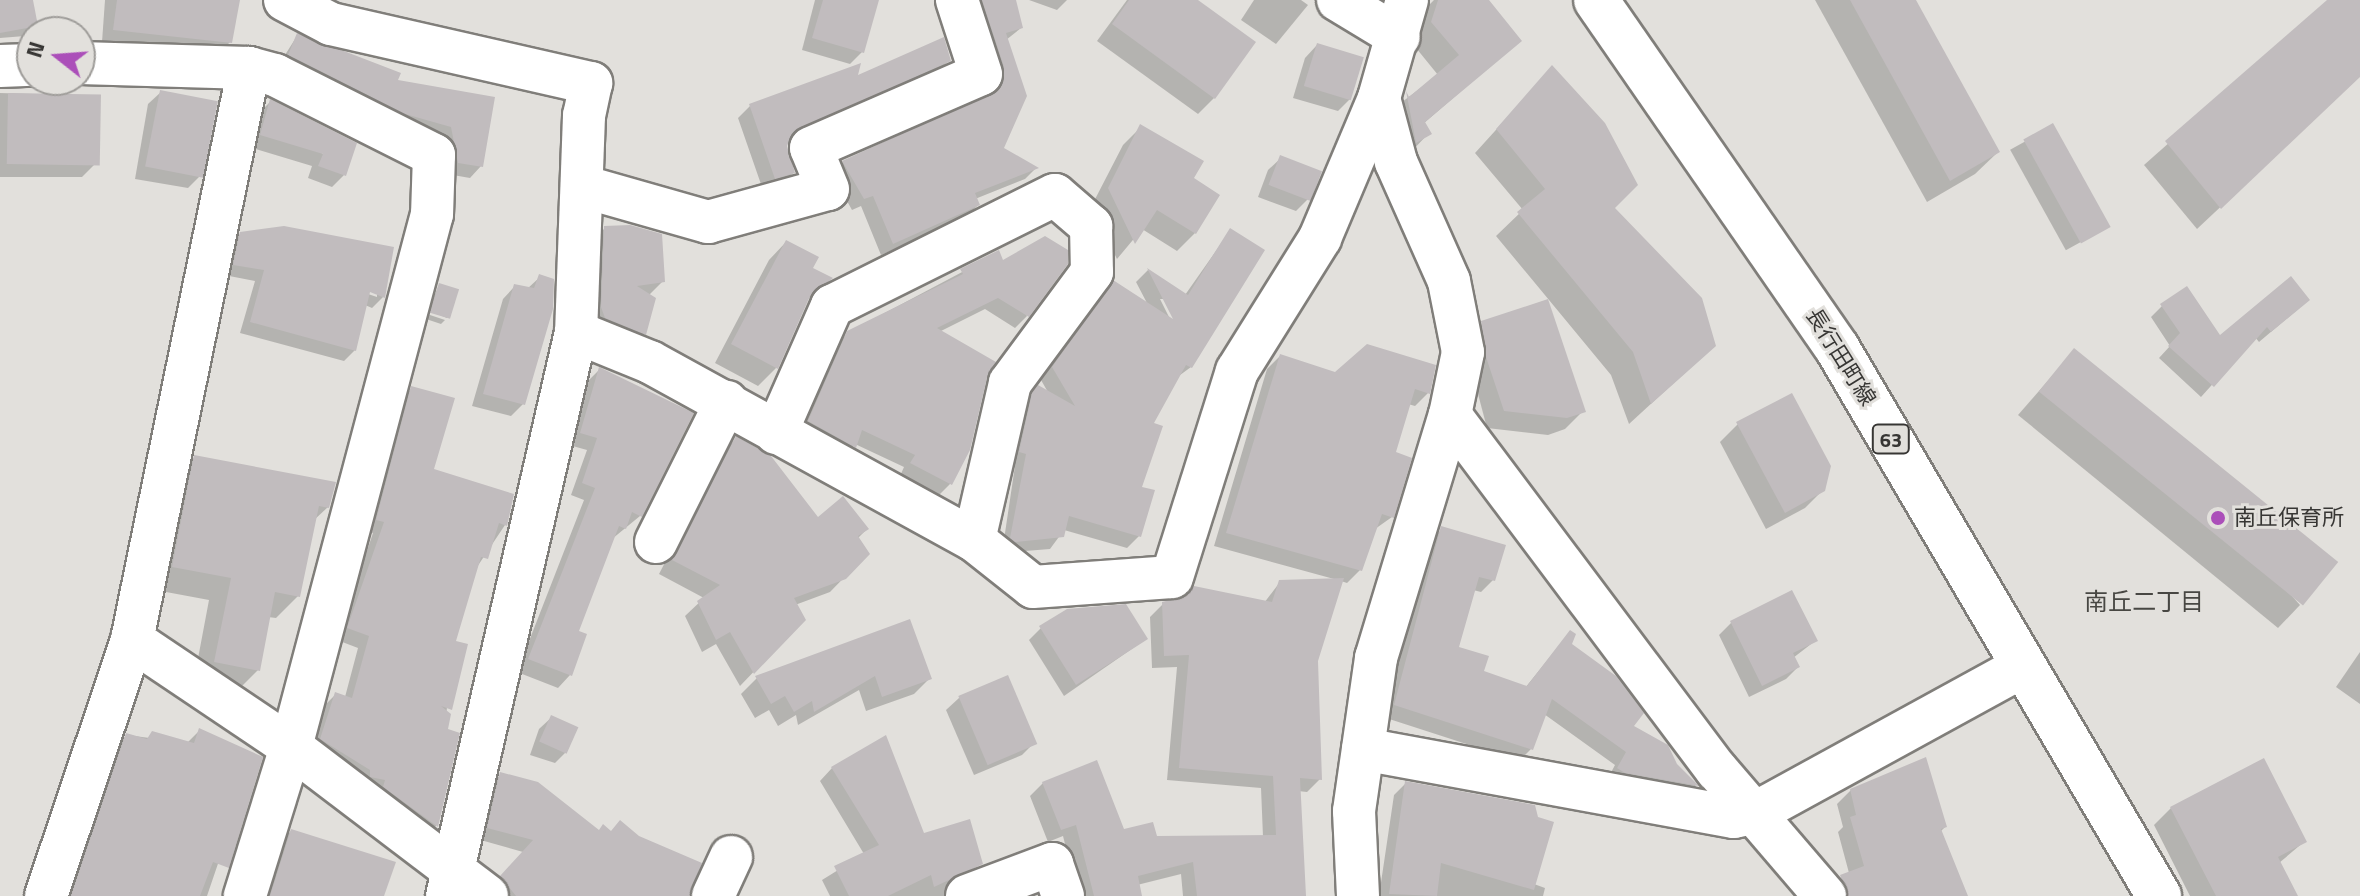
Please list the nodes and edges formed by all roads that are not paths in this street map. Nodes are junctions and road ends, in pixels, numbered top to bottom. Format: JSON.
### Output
{"nodes":[{"id":1,"x":285,"y":0,"type":"edge"},
{"id":2,"x":957,"y":0,"type":"edge"},
{"id":3,"x":1338,"y":0,"type":"edge"},
{"id":4,"x":1596,"y":0,"type":"edge"},
{"id":5,"x":1403,"y":18,"type":"edge"},
{"id":6,"x":96,"y":63,"type":"edge"},
{"id":7,"x":249,"y":68,"type":"junction"},
{"id":8,"x":1379,"y":98,"type":"junction"},
{"id":9,"x":585,"y":187,"type":"junction"},
{"id":10,"x":576,"y":332,"type":"junction"},
{"id":11,"x":726,"y":402,"type":"junction"},
{"id":12,"x":1450,"y":415,"type":"junction"},
{"id":13,"x":776,"y":433,"type":"junction"},
{"id":14,"x":974,"y":540,"type":"junction"},
{"id":15,"x":656,"y":542,"type":"dead end"},
{"id":16,"x":132,"y":640,"type":"junction"},
{"id":17,"x":2024,"y":666,"type":"junction"},
{"id":18,"x":291,"y":747,"type":"junction"},
{"id":19,"x":1363,"y":749,"type":"junction"},
{"id":20,"x":1757,"y":812,"type":"junction"},
{"id":21,"x":731,"y":857,"type":"dead end"},
{"id":22,"x":451,"y":882,"type":"edge"},
{"id":23,"x":46,"y":896,"type":"edge"},
{"id":24,"x":245,"y":896,"type":"edge"},
{"id":25,"x":487,"y":896,"type":"edge"},
{"id":26,"x":713,"y":896,"type":"edge"},
{"id":27,"x":967,"y":896,"type":"edge"},
{"id":28,"x":1063,"y":896,"type":"edge"},
{"id":29,"x":1358,"y":896,"type":"edge"},
{"id":30,"x":1825,"y":896,"type":"edge"},
{"id":31,"x":2159,"y":896,"type":"edge"}],
"edges":[{"from":1,"to":9,"type":"street"},
{"from":2,"to":9,"type":"street"},
{"from":3,"to":5,"type":"street"},
{"from":4,"to":17,"type":"main road","name":"長行田町線","number":"63"},
{"from":5,"to":8,"type":"street"},
{"from":6,"to":7,"type":"street"},
{"from":7,"to":16,"type":"street"},
{"from":7,"to":18,"type":"street"},
{"from":8,"to":12,"type":"street"},
{"from":8,"to":14,"type":"street"},
{"from":9,"to":10,"type":"street"},
{"from":10,"to":11,"type":"street"},
{"from":10,"to":22,"type":"street"},
{"from":11,"to":13,"type":"street"},
{"from":11,"to":15,"type":"street"},
{"from":12,"to":19,"type":"street"},
{"from":12,"to":20,"type":"street"},
{"from":13,"to":14,"type":"street"},
{"from":13,"to":14,"type":"street"},
{"from":16,"to":18,"type":"street"},
{"from":16,"to":23,"type":"street"},
{"from":17,"to":20,"type":"street"},
{"from":17,"to":31,"type":"main road","name":"長行田町線","number":"63"},
{"from":18,"to":22,"type":"street"},
{"from":18,"to":24,"type":"street"},
{"from":19,"to":20,"type":"street"},
{"from":19,"to":29,"type":"street"},
{"from":20,"to":30,"type":"street"},
{"from":21,"to":26,"type":"street"},
{"from":22,"to":25,"type":"street"},
{"from":27,"to":28,"type":"street"}]}
